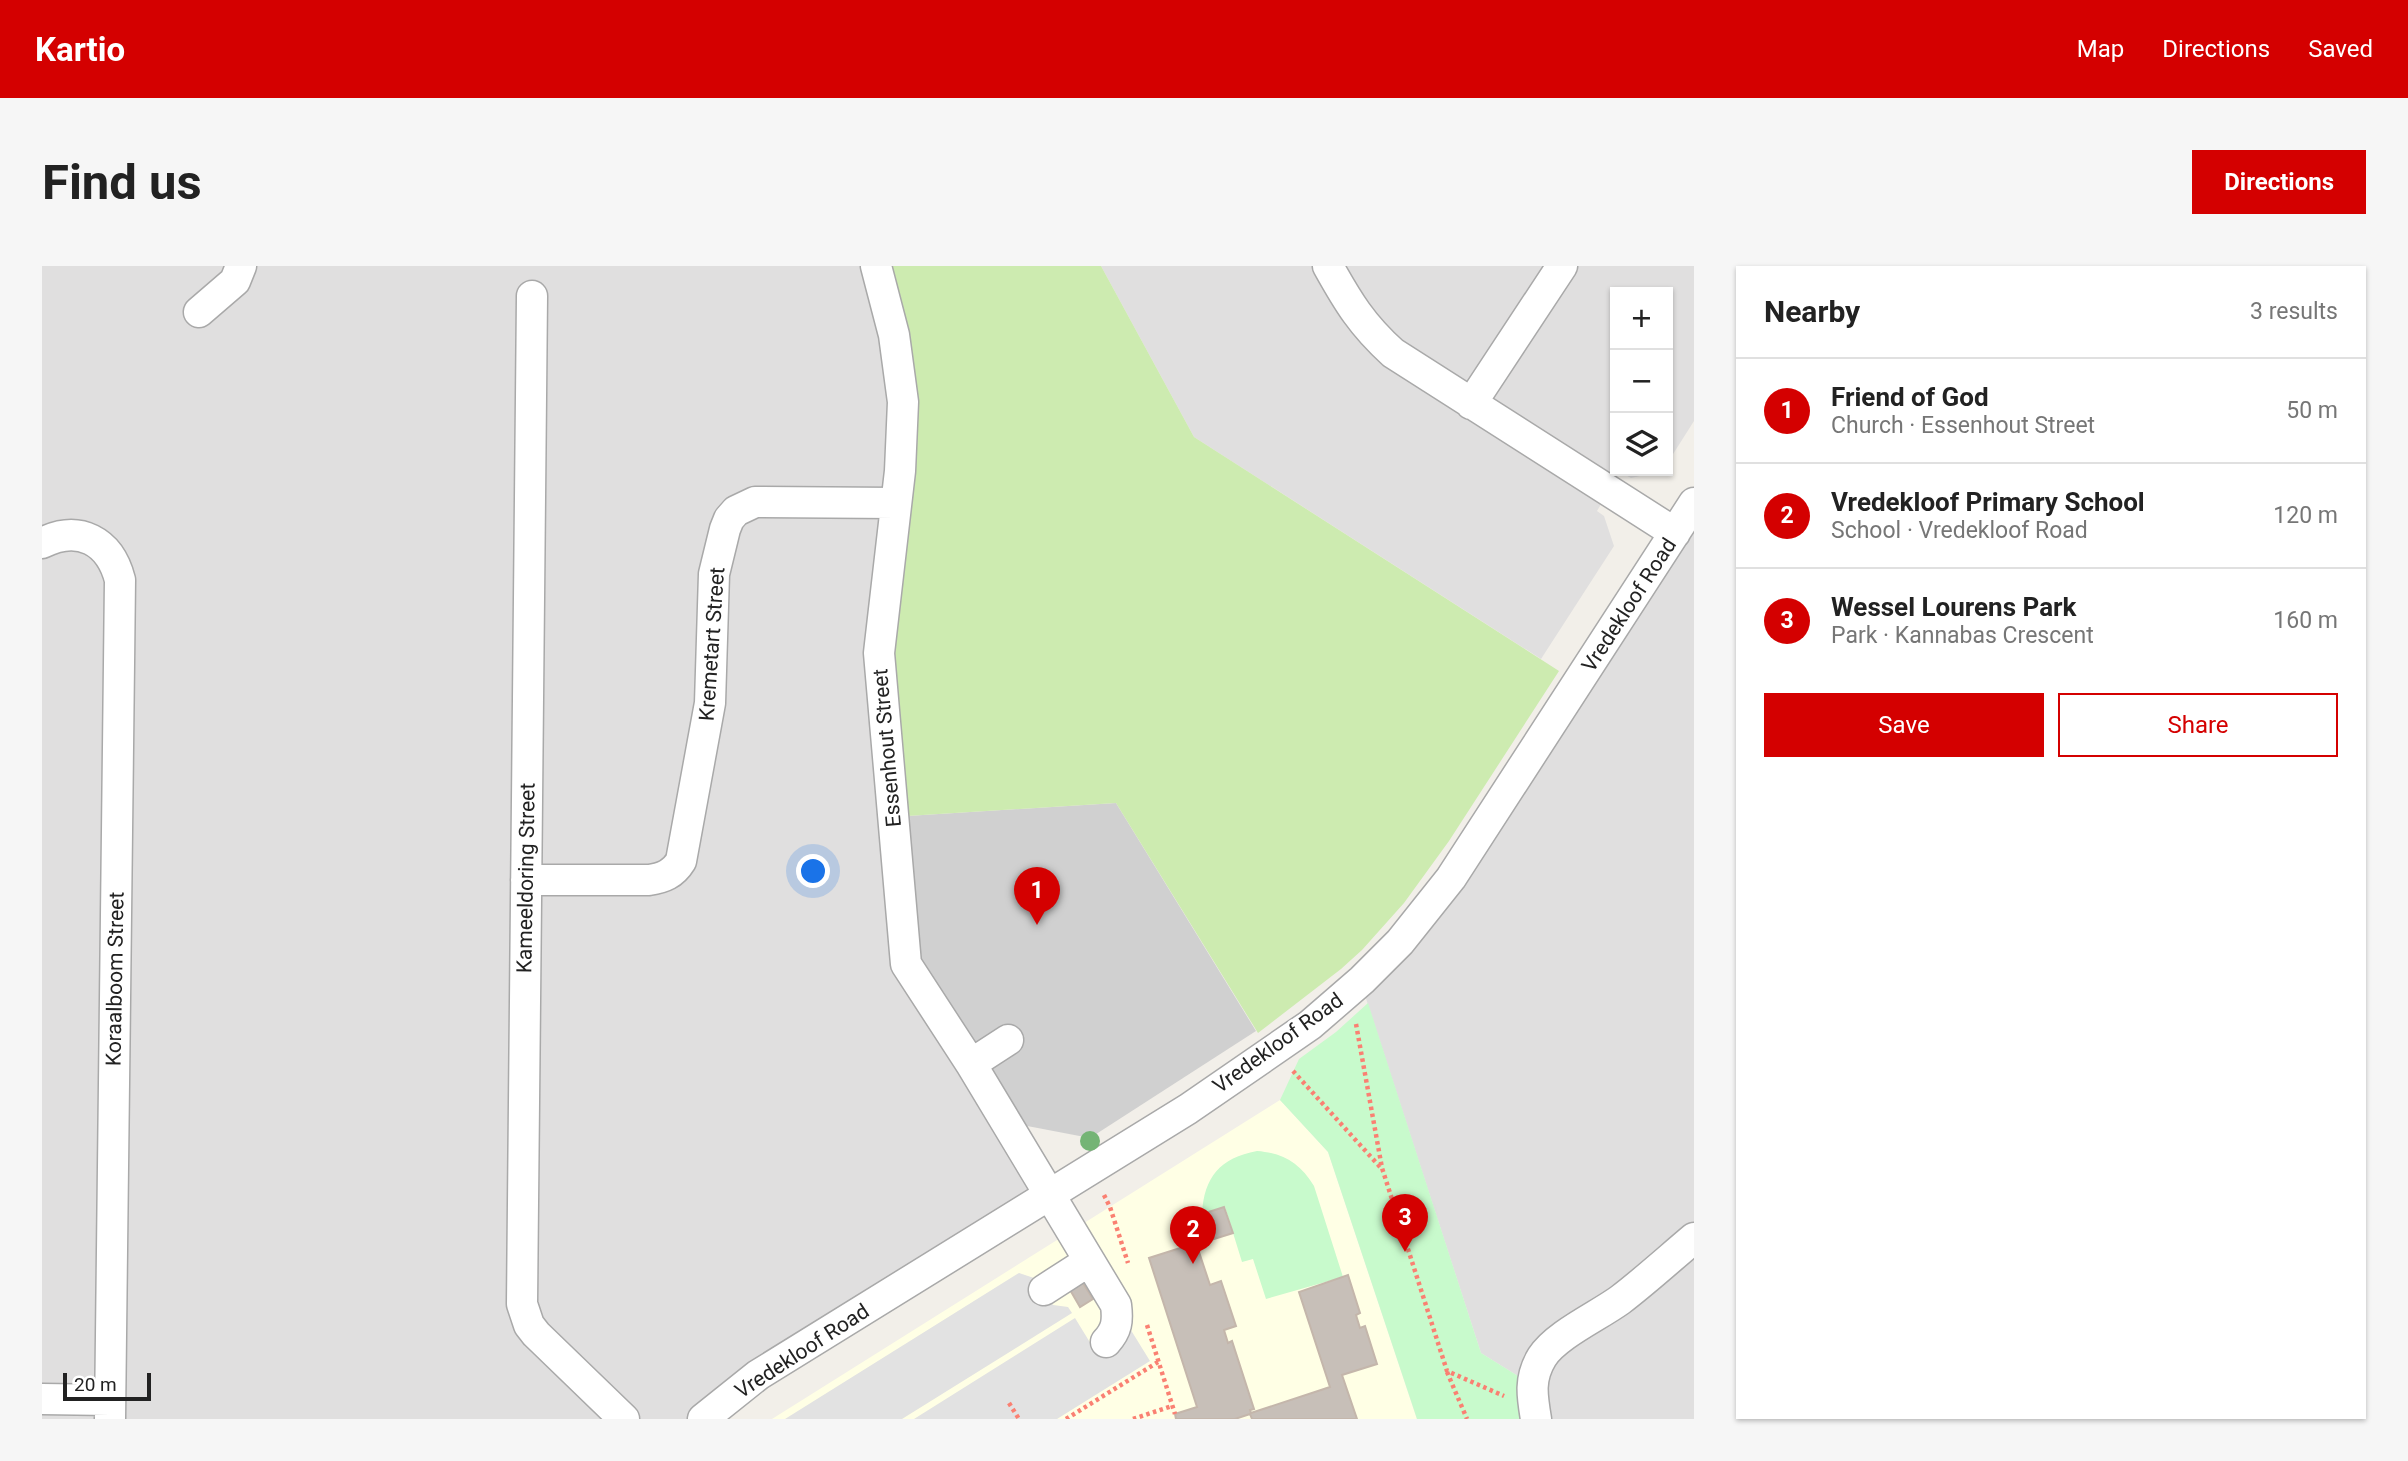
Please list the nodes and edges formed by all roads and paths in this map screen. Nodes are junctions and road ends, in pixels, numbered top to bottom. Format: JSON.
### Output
{"nodes":[{"id":1,"x":241,"y":266,"type":"edge"},
{"id":2,"x":876,"y":266,"type":"edge"},
{"id":3,"x":1328,"y":266,"type":"edge"},
{"id":4,"x":1562,"y":266,"type":"edge"},
{"id":5,"x":532,"y":296,"type":"dead end"},
{"id":6,"x":199,"y":312,"type":"dead end"},
{"id":7,"x":1471,"y":404,"type":"junction"},
{"id":8,"x":895,"y":503,"type":"junction"},
{"id":9,"x":1694,"y":503,"type":"edge"},
{"id":10,"x":1675,"y":533,"type":"junction"},
{"id":11,"x":42,"y":543,"type":"edge"},
{"id":12,"x":526,"y":880,"type":"junction"},
{"id":13,"x":1349,"y":991,"type":"junction"},
{"id":14,"x":1008,"y":1040,"type":"dead end"},
{"id":15,"x":1274,"y":1050,"type":"junction"},
{"id":16,"x":971,"y":1064,"type":"junction"},
{"id":17,"x":1382,"y":1168,"type":"junction"},
{"id":18,"x":1050,"y":1193,"type":"junction"},
{"id":19,"x":1694,"y":1238,"type":"edge"},
{"id":20,"x":1089,"y":1261,"type":"junction"},
{"id":21,"x":1044,"y":1290,"type":"dead end"},
{"id":22,"x":1106,"y":1342,"type":"dead end"},
{"id":23,"x":1158,"y":1362,"type":"dead end"},
{"id":24,"x":1447,"y":1371,"type":"junction"},
{"id":25,"x":42,"y":1399,"type":"edge"},
{"id":26,"x":1009,"y":1403,"type":"dead end"},
{"id":27,"x":1172,"y":1406,"type":"dead end"},
{"id":28,"x":110,"y":1410,"type":"edge"},
{"id":29,"x":1535,"y":1414,"type":"edge"},
{"id":30,"x":624,"y":1419,"type":"edge"},
{"id":31,"x":703,"y":1419,"type":"edge"},
{"id":32,"x":1019,"y":1419,"type":"edge"},
{"id":33,"x":1066,"y":1419,"type":"edge"},
{"id":34,"x":1133,"y":1419,"type":"edge"},
{"id":35,"x":1467,"y":1419,"type":"edge"}],
"edges":[{"from":1,"to":6,"type":"street"},
{"from":2,"to":8,"type":"street","name":"Essenhout Street"},
{"from":3,"to":7,"type":"street"},
{"from":4,"to":7,"type":"street"},
{"from":5,"to":12,"type":"street","name":"Kameeldoring Street"},
{"from":7,"to":10,"type":"street"},
{"from":8,"to":12,"type":"street","name":"Kremetart Street"},
{"from":8,"to":16,"type":"street","name":"Essenhout Street"},
{"from":9,"to":10,"type":"street","name":"Vredekloof Road"},
{"from":10,"to":13,"type":"street","name":"Vredekloof Road"},
{"from":11,"to":28,"type":"street","name":"Koraalboom Street"},
{"from":12,"to":30,"type":"street","name":"Kameeldoring Street"},
{"from":13,"to":15,"type":"street","name":"Vredekloof Road"},
{"from":13,"to":17,"type":"path"},
{"from":14,"to":16,"type":"street"},
{"from":15,"to":17,"type":"path"},
{"from":15,"to":18,"type":"street","name":"Vredekloof Road"},
{"from":16,"to":18,"type":"street","name":"Essenhout Street"},
{"from":17,"to":24,"type":"path"},
{"from":18,"to":20,"type":"street","name":"Essenhout Street"},
{"from":18,"to":31,"type":"street","name":"Vredekloof Road"},
{"from":19,"to":29,"type":"street"},
{"from":20,"to":21,"type":"street"},
{"from":20,"to":22,"type":"street","name":"Essenhout Street"},
{"from":23,"to":33,"type":"path"},
{"from":24,"to":29,"type":"path"},
{"from":24,"to":35,"type":"path"},
{"from":25,"to":28,"type":"street"},
{"from":26,"to":32,"type":"path"},
{"from":27,"to":34,"type":"path"}]}
